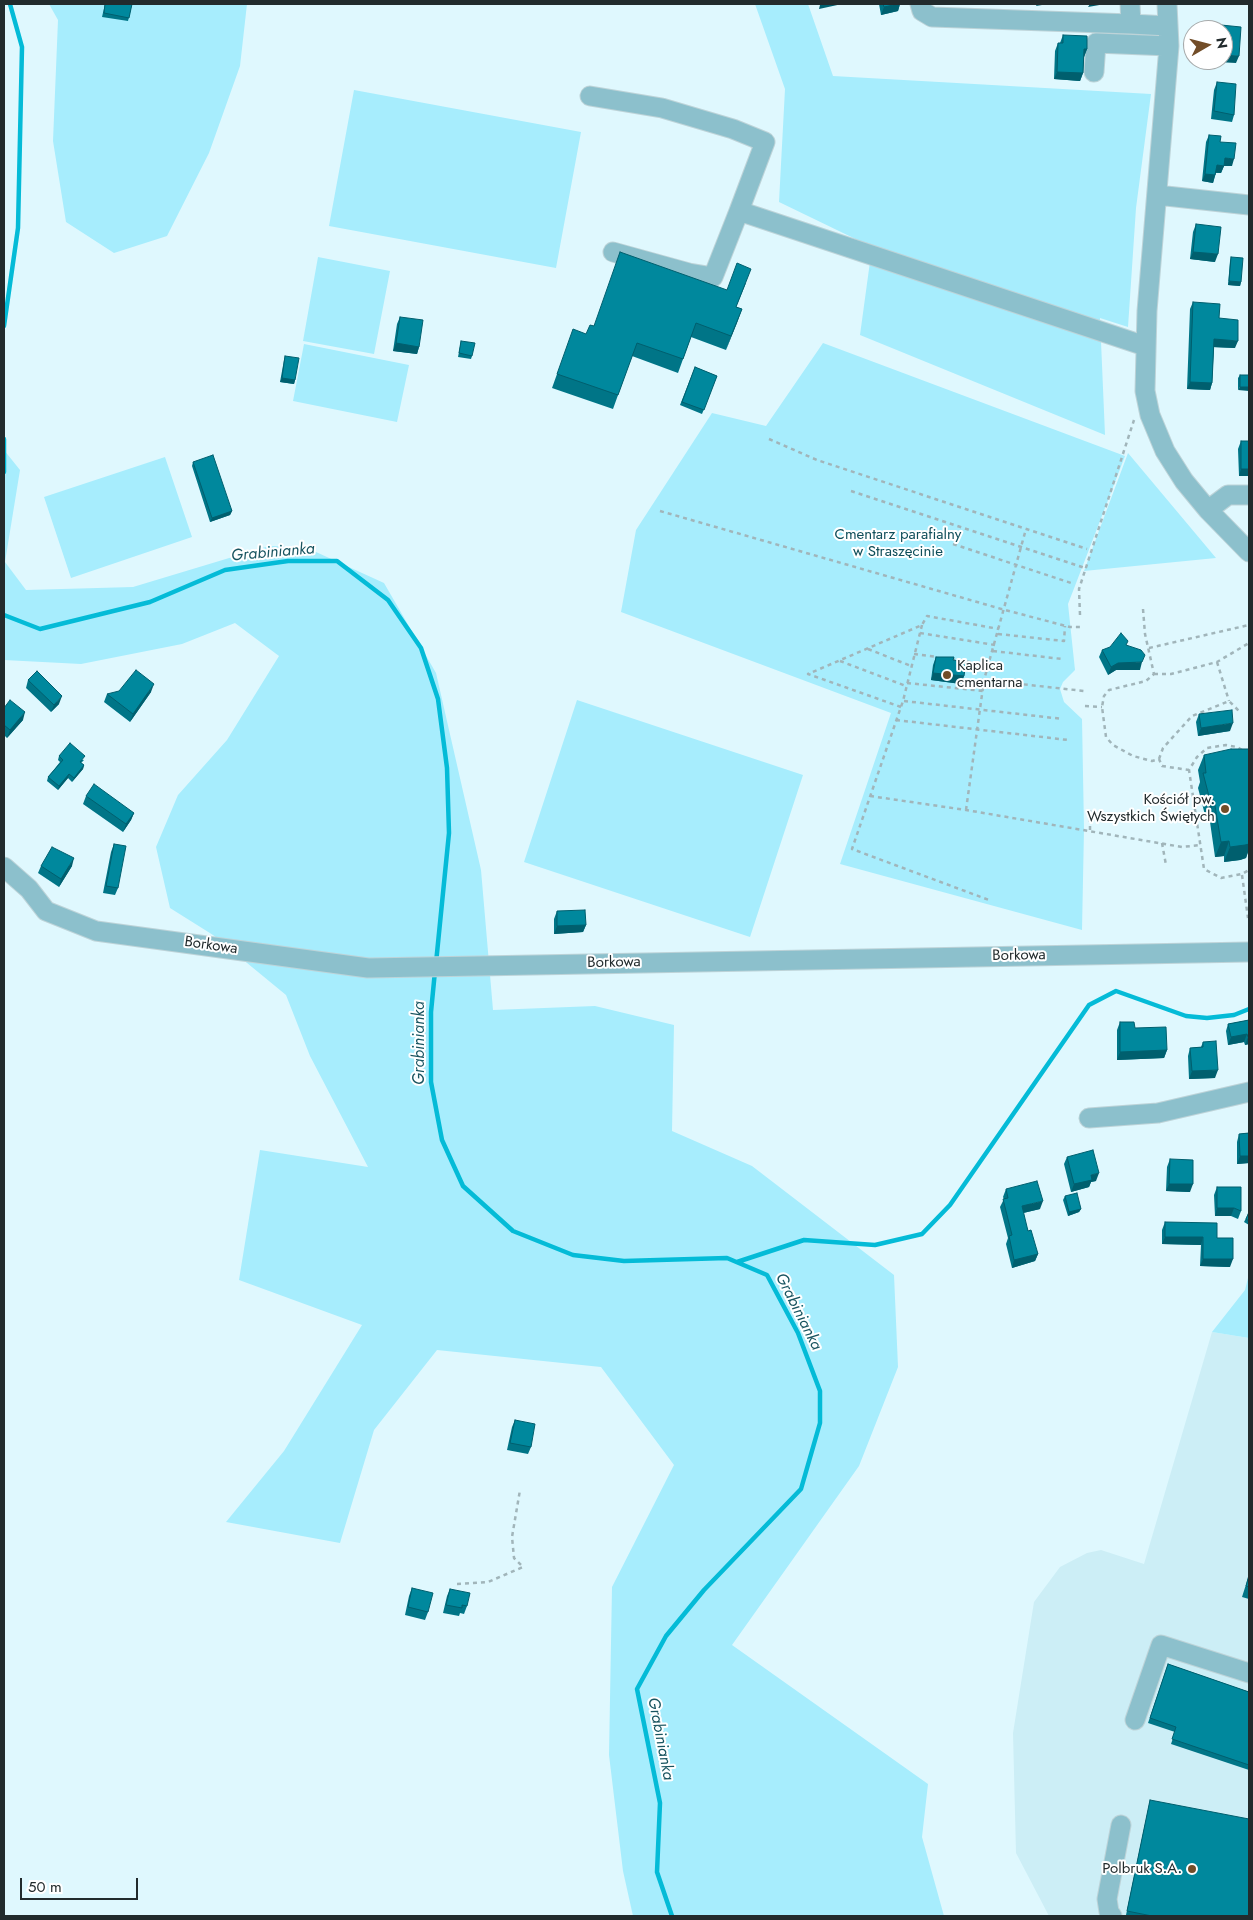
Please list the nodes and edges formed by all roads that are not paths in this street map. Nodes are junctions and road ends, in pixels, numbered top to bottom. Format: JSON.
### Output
{"nodes":[{"id":1,"x":920,"y":4,"type":"edge"},
{"id":2,"x":1130,"y":4,"type":"edge"},
{"id":3,"x":1167,"y":4,"type":"edge"},
{"id":4,"x":1017,"y":12,"type":"edge"},
{"id":5,"x":1131,"y":24,"type":"junction"},
{"id":6,"x":1168,"y":26,"type":"junction"},
{"id":7,"x":1169,"y":46,"type":"junction"},
{"id":8,"x":1094,"y":72,"type":"dead end"},
{"id":9,"x":590,"y":96,"type":"dead end"},
{"id":10,"x":1157,"y":195,"type":"junction"},
{"id":11,"x":1249,"y":205,"type":"edge"},
{"id":12,"x":739,"y":211,"type":"junction"},
{"id":13,"x":613,"y":252,"type":"dead end"},
{"id":14,"x":1145,"y":346,"type":"junction"},
{"id":15,"x":1249,"y":495,"type":"edge"},
{"id":16,"x":1208,"y":510,"type":"junction"},
{"id":17,"x":1249,"y":552,"type":"edge"},
{"id":18,"x":4,"y":867,"type":"edge"},
{"id":19,"x":1249,"y":952,"type":"edge"},
{"id":20,"x":1249,"y":1092,"type":"edge"},
{"id":21,"x":1089,"y":1118,"type":"dead end"},
{"id":22,"x":1249,"y":1673,"type":"edge"},
{"id":23,"x":1135,"y":1720,"type":"dead end"},
{"id":24,"x":1121,"y":1825,"type":"dead end"},
{"id":25,"x":1112,"y":1916,"type":"edge"}],
"edges":[{"from":1,"to":4,"type":"street"},
{"from":2,"to":5,"type":"street"},
{"from":3,"to":6,"type":"street"},
{"from":4,"to":5,"type":"street"},
{"from":5,"to":6,"type":"street"},
{"from":6,"to":7,"type":"street"},
{"from":7,"to":8,"type":"street"},
{"from":7,"to":10,"type":"street"},
{"from":9,"to":12,"type":"street"},
{"from":10,"to":11,"type":"street"},
{"from":10,"to":14,"type":"street"},
{"from":12,"to":13,"type":"street"},
{"from":12,"to":14,"type":"street"},
{"from":14,"to":16,"type":"street"},
{"from":15,"to":16,"type":"street"},
{"from":16,"to":17,"type":"street"},
{"from":18,"to":19,"type":"street","name":"Borkowa"},
{"from":20,"to":21,"type":"street"},
{"from":22,"to":23,"type":"street"},
{"from":24,"to":25,"type":"street"}]}
